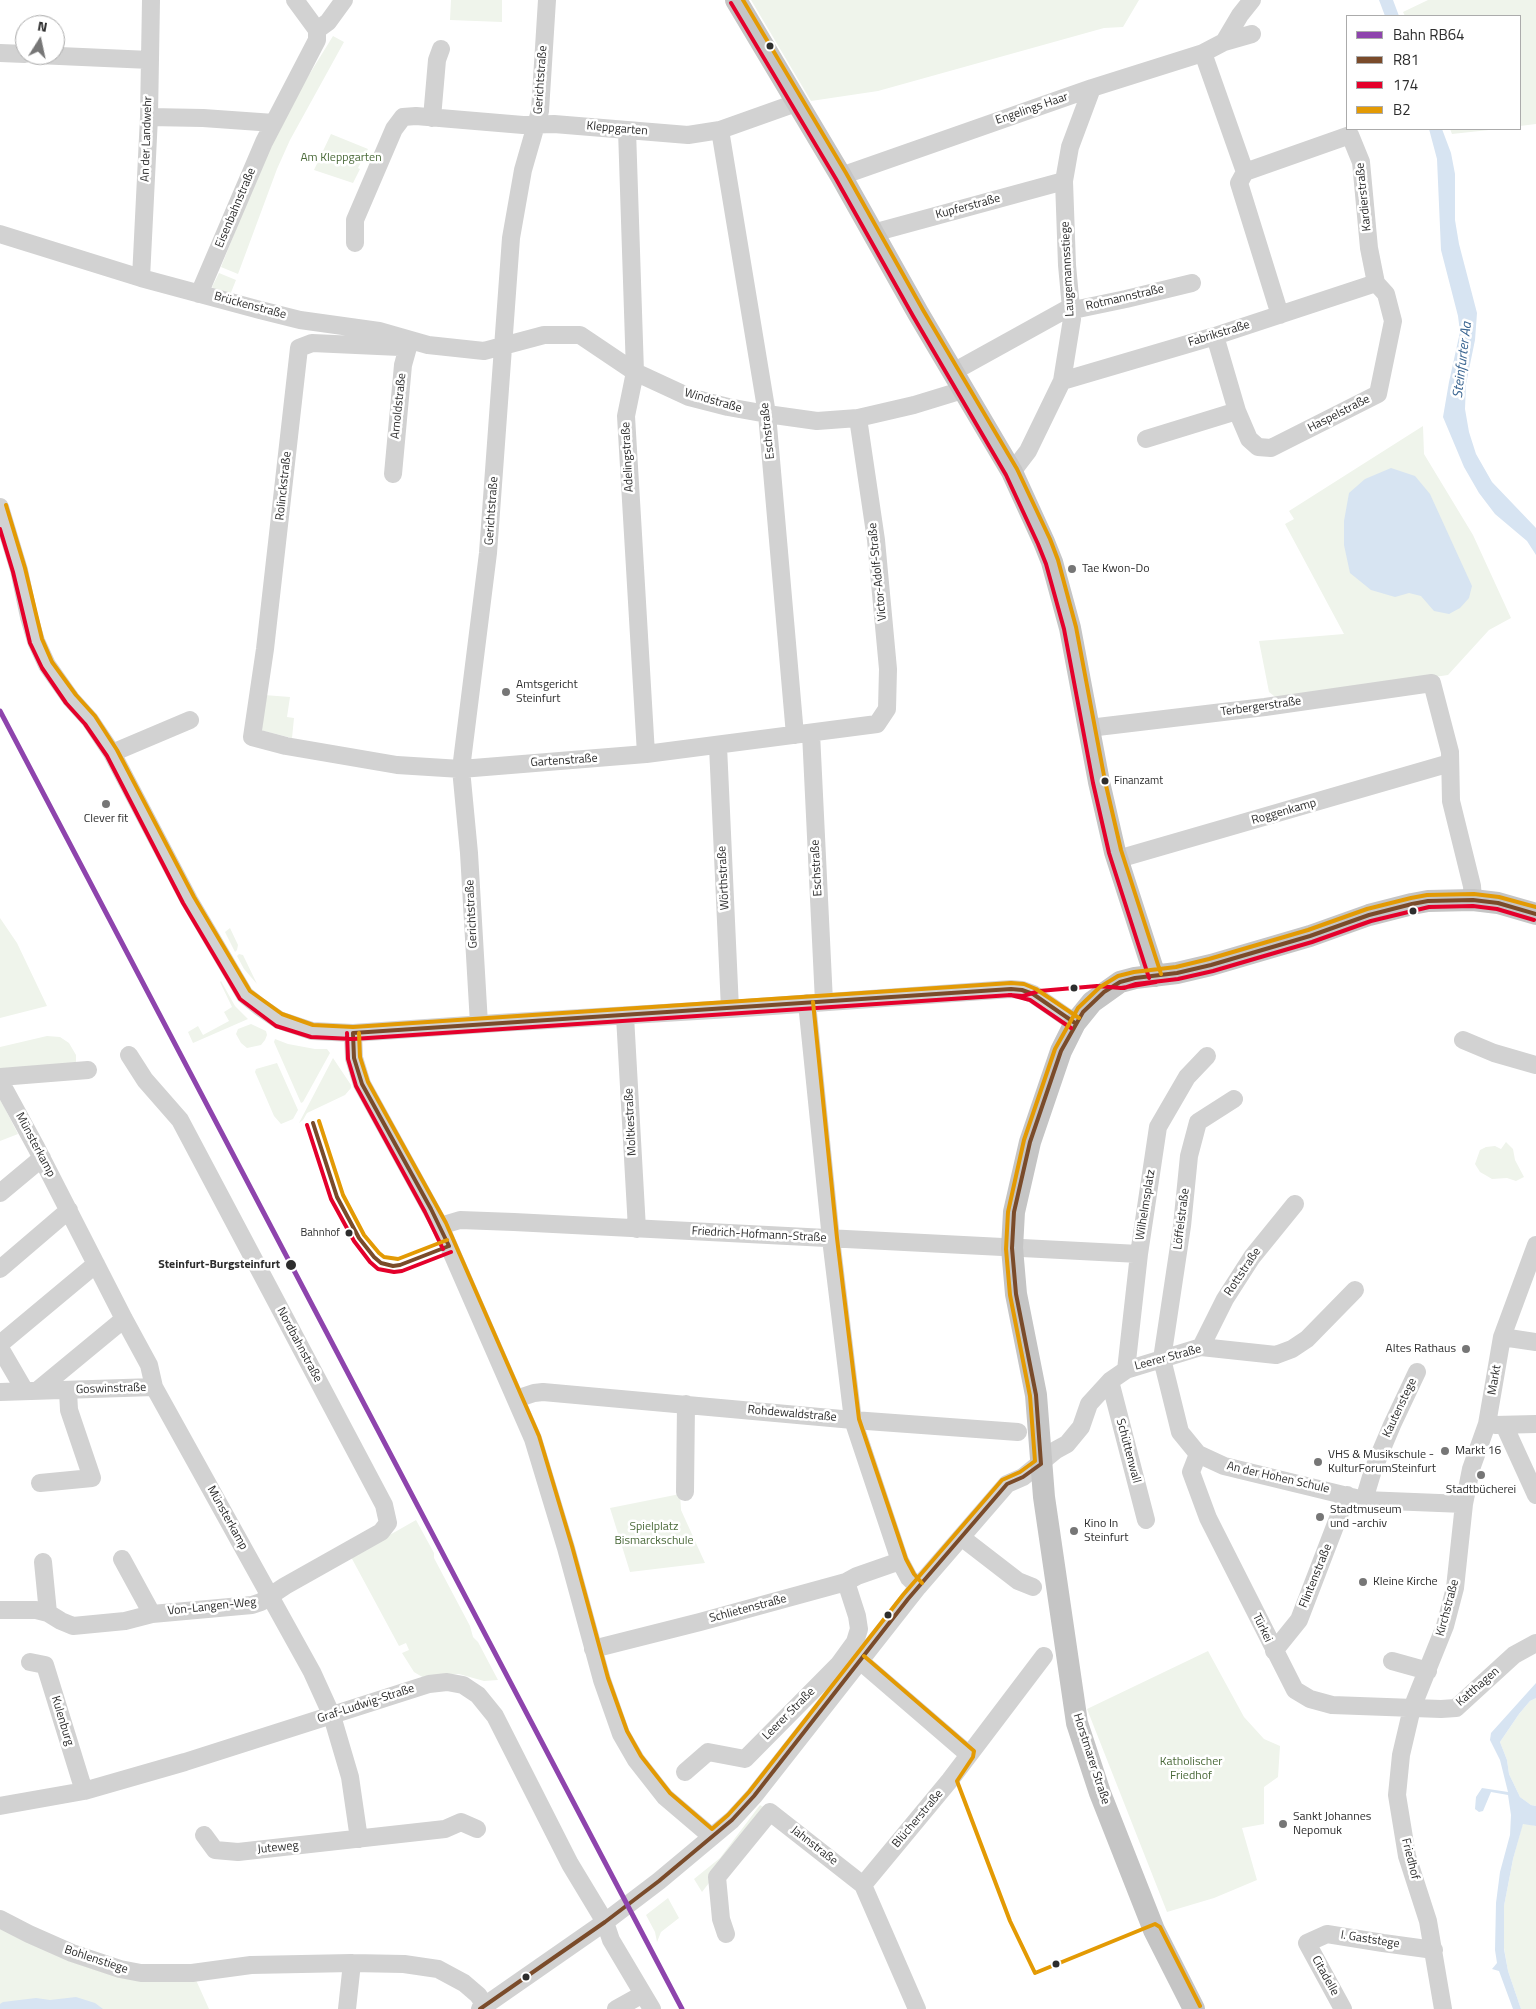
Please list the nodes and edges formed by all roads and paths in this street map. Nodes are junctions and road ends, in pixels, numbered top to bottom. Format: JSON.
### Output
{"nodes":[{"id":1,"x":151,"y":0,"type":"edge"},
{"id":2,"x":295,"y":0,"type":"edge"},
{"id":3,"x":344,"y":0,"type":"edge"},
{"id":4,"x":547,"y":0,"type":"edge"},
{"id":5,"x":736,"y":0,"type":"edge"},
{"id":6,"x":1252,"y":0,"type":"edge"},
{"id":7,"x":317,"y":30,"type":"junction"},
{"id":8,"x":1252,"y":34,"type":"dead end"},
{"id":9,"x":1224,"y":42,"type":"junction"},
{"id":10,"x":441,"y":49,"type":"dead end"},
{"id":11,"x":0,"y":53,"type":"edge"},
{"id":12,"x":1202,"y":53,"type":"junction"},
{"id":13,"x":15,"y":54,"type":"edge"},
{"id":14,"x":65,"y":56,"type":"edge"},
{"id":15,"x":150,"y":60,"type":"junction"},
{"id":16,"x":1092,"y":88,"type":"junction"},
{"id":17,"x":796,"y":103,"type":"junction"},
{"id":18,"x":149,"y":117,"type":"junction"},
{"id":19,"x":432,"y":118,"type":"junction"},
{"id":20,"x":274,"y":123,"type":"junction"},
{"id":21,"x":538,"y":124,"type":"junction"},
{"id":22,"x":627,"y":130,"type":"junction"},
{"id":23,"x":720,"y":130,"type":"junction"},
{"id":24,"x":1245,"y":172,"type":"junction"},
{"id":25,"x":841,"y":176,"type":"junction"},
{"id":26,"x":1064,"y":181,"type":"junction"},
{"id":27,"x":873,"y":233,"type":"junction"},
{"id":28,"x":0,"y":234,"type":"edge"},
{"id":29,"x":355,"y":243,"type":"dead end"},
{"id":30,"x":141,"y":278,"type":"junction"},
{"id":31,"x":1376,"y":282,"type":"junction"},
{"id":32,"x":1192,"y":283,"type":"dead end"},
{"id":33,"x":199,"y":294,"type":"junction"},
{"id":34,"x":1072,"y":309,"type":"junction"},
{"id":35,"x":1280,"y":315,"type":"junction"},
{"id":36,"x":1215,"y":336,"type":"junction"},
{"id":37,"x":410,"y":340,"type":"junction"},
{"id":38,"x":504,"y":346,"type":"junction"},
{"id":39,"x":634,"y":372,"type":"junction"},
{"id":40,"x":958,"y":381,"type":"junction"},
{"id":41,"x":1062,"y":381,"type":"junction"},
{"id":42,"x":1237,"y":411,"type":"junction"},
{"id":43,"x":767,"y":414,"type":"junction"},
{"id":44,"x":858,"y":418,"type":"junction"},
{"id":45,"x":1146,"y":439,"type":"dead end"},
{"id":46,"x":1012,"y":472,"type":"junction"},
{"id":47,"x":393,"y":474,"type":"dead end"},
{"id":48,"x":0,"y":507,"type":"edge"},
{"id":49,"x":190,"y":720,"type":"dead end"},
{"id":50,"x":877,"y":724,"type":"joint"},
{"id":51,"x":1090,"y":728,"type":"junction"},
{"id":52,"x":803,"y":734,"type":"junction"},
{"id":53,"x":252,"y":737,"type":"joint"},
{"id":54,"x":718,"y":746,"type":"junction"},
{"id":55,"x":117,"y":751,"type":"junction"},
{"id":56,"x":646,"y":754,"type":"junction"},
{"id":57,"x":1450,"y":763,"type":"junction"},
{"id":58,"x":461,"y":769,"type":"junction"},
{"id":59,"x":1118,"y":860,"type":"junction"},
{"id":60,"x":1473,"y":900,"type":"junction"},
{"id":61,"x":1536,"y":914,"type":"edge"},
{"id":62,"x":1155,"y":976,"type":"junction"},
{"id":63,"x":816,"y":1002,"type":"junction"},
{"id":64,"x":730,"y":1009,"type":"junction"},
{"id":65,"x":625,"y":1016,"type":"junction"},
{"id":66,"x":1075,"y":1023,"type":"junction"},
{"id":67,"x":479,"y":1024,"type":"junction"},
{"id":68,"x":353,"y":1033,"type":"junction"},
{"id":69,"x":1463,"y":1040,"type":"dead end"},
{"id":70,"x":129,"y":1055,"type":"dead end"},
{"id":71,"x":1207,"y":1056,"type":"dead end"},
{"id":72,"x":1536,"y":1065,"type":"edge"},
{"id":73,"x":88,"y":1070,"type":"dead end"},
{"id":74,"x":0,"y":1079,"type":"edge"},
{"id":75,"x":1234,"y":1099,"type":"dead end"},
{"id":76,"x":42,"y":1158,"type":"junction"},
{"id":77,"x":0,"y":1193,"type":"edge"},
{"id":78,"x":1295,"y":1204,"type":"dead end"},
{"id":79,"x":69,"y":1210,"type":"junction"},
{"id":80,"x":440,"y":1226,"type":"junction"},
{"id":81,"x":637,"y":1229,"type":"junction"},
{"id":82,"x":831,"y":1239,"type":"junction"},
{"id":83,"x":1012,"y":1248,"type":"junction"},
{"id":84,"x":1535,"y":1248,"type":"edge"},
{"id":85,"x":1138,"y":1254,"type":"junction"},
{"id":86,"x":96,"y":1264,"type":"junction"},
{"id":87,"x":0,"y":1269,"type":"edge"},
{"id":88,"x":1355,"y":1290,"type":"dead end"},
{"id":89,"x":124,"y":1319,"type":"junction"},
{"id":90,"x":1502,"y":1337,"type":"junction"},
{"id":91,"x":1536,"y":1342,"type":"edge"},
{"id":92,"x":0,"y":1346,"type":"edge"},
{"id":93,"x":1201,"y":1347,"type":"junction"},
{"id":94,"x":1162,"y":1359,"type":"junction"},
{"id":95,"x":1126,"y":1370,"type":"junction"},
{"id":96,"x":1417,"y":1372,"type":"dead end"},
{"id":97,"x":1110,"y":1381,"type":"junction"},
{"id":98,"x":154,"y":1387,"type":"junction"},
{"id":99,"x":31,"y":1391,"type":"junction"},
{"id":100,"x":68,"y":1391,"type":"junction"},
{"id":101,"x":0,"y":1392,"type":"edge"},
{"id":102,"x":516,"y":1399,"type":"junction"},
{"id":103,"x":686,"y":1404,"type":"junction"},
{"id":104,"x":853,"y":1420,"type":"junction"},
{"id":105,"x":1487,"y":1424,"type":"junction"},
{"id":106,"x":1536,"y":1424,"type":"edge"},
{"id":107,"x":1505,"y":1426,"type":"junction"},
{"id":108,"x":1018,"y":1432,"type":"dead end"},
{"id":109,"x":1198,"y":1454,"type":"junction"},
{"id":110,"x":1041,"y":1464,"type":"junction"},
{"id":111,"x":40,"y":1483,"type":"dead end"},
{"id":112,"x":685,"y":1492,"type":"dead end"},
{"id":113,"x":1347,"y":1495,"type":"junction"},
{"id":114,"x":1536,"y":1495,"type":"edge"},
{"id":115,"x":1364,"y":1500,"type":"junction"},
{"id":116,"x":1464,"y":1504,"type":"junction"},
{"id":117,"x":1146,"y":1520,"type":"dead end"},
{"id":118,"x":961,"y":1537,"type":"junction"},
{"id":119,"x":122,"y":1559,"type":"dead end"},
{"id":120,"x":900,"y":1561,"type":"junction"},
{"id":121,"x":43,"y":1562,"type":"dead end"},
{"id":122,"x":846,"y":1582,"type":"junction"},
{"id":123,"x":918,"y":1587,"type":"junction"},
{"id":124,"x":1033,"y":1587,"type":"dead end"},
{"id":125,"x":270,"y":1596,"type":"junction"},
{"id":126,"x":0,"y":1610,"type":"edge"},
{"id":127,"x":48,"y":1613,"type":"junction"},
{"id":128,"x":152,"y":1614,"type":"junction"},
{"id":129,"x":1536,"y":1643,"type":"edge"},
{"id":130,"x":593,"y":1649,"type":"junction"},
{"id":131,"x":1274,"y":1651,"type":"junction"},
{"id":132,"x":1044,"y":1656,"type":"dead end"},
{"id":133,"x":860,"y":1660,"type":"junction"},
{"id":134,"x":1392,"y":1661,"type":"dead end"},
{"id":135,"x":30,"y":1662,"type":"dead end"},
{"id":136,"x":1428,"y":1671,"type":"junction"},
{"id":137,"x":1412,"y":1708,"type":"junction"},
{"id":138,"x":332,"y":1716,"type":"junction"},
{"id":139,"x":968,"y":1754,"type":"junction"},
{"id":140,"x":685,"y":1772,"type":"dead end"},
{"id":141,"x":84,"y":1791,"type":"junction"},
{"id":142,"x":0,"y":1806,"type":"edge"},
{"id":143,"x":477,"y":1829,"type":"dead end"},
{"id":144,"x":204,"y":1836,"type":"dead end"},
{"id":145,"x":712,"y":1837,"type":"junction"},
{"id":146,"x":359,"y":1839,"type":"junction"},
{"id":147,"x":863,"y":1885,"type":"junction"},
{"id":148,"x":0,"y":1919,"type":"edge"},
{"id":149,"x":605,"y":1922,"type":"junction"},
{"id":150,"x":726,"y":1934,"type":"dead end"},
{"id":151,"x":1307,"y":1943,"type":"joint"},
{"id":152,"x":1434,"y":1950,"type":"junction"},
{"id":153,"x":352,"y":1963,"type":"junction"},
{"id":154,"x":648,"y":2002,"type":"edge"},
{"id":155,"x":483,"y":2007,"type":"edge"},
{"id":156,"x":347,"y":2009,"type":"edge"},
{"id":157,"x":616,"y":2009,"type":"edge"},
{"id":158,"x":916,"y":2009,"type":"edge"},
{"id":159,"x":1194,"y":2009,"type":"edge"},
{"id":160,"x":1343,"y":2009,"type":"edge"},
{"id":161,"x":1443,"y":2009,"type":"edge"}],
"edges":[{"from":1,"to":15,"type":"street","name":"An der Landwehr"},
{"from":2,"to":7,"type":"street"},
{"from":3,"to":7,"type":"street"},
{"from":4,"to":21,"type":"street","name":"Gerichtstraße"},
{"from":5,"to":17,"type":"main road"},
{"from":6,"to":9,"type":"street"},
{"from":7,"to":20,"type":"street","name":"Eisenbahnstraße"},
{"from":8,"to":9,"type":"street","name":"Engelings Haar"},
{"from":9,"to":12,"type":"street","name":"Engelings Haar"},
{"from":10,"to":19,"type":"street"},
{"from":11,"to":13,"type":"street"},
{"from":12,"to":16,"type":"street","name":"Engelings Haar"},
{"from":12,"to":24,"type":"street"},
{"from":14,"to":15,"type":"street"},
{"from":15,"to":18,"type":"street","name":"An der Landwehr"},
{"from":16,"to":25,"type":"street","name":"Engelings Haar"},
{"from":16,"to":26,"type":"street","name":"Laugemannsstiege"},
{"from":17,"to":23,"type":"street","name":"Kleppgarten"},
{"from":17,"to":25,"type":"main road"},
{"from":18,"to":20,"type":"street"},
{"from":18,"to":30,"type":"street","name":"An der Landwehr"},
{"from":19,"to":21,"type":"street","name":"Kleppgarten"},
{"from":19,"to":29,"type":"street","name":"Kleppgarten"},
{"from":20,"to":33,"type":"street","name":"Eisenbahnstraße"},
{"from":21,"to":22,"type":"street","name":"Kleppgarten"},
{"from":21,"to":38,"type":"street","name":"Gerichtstraße"},
{"from":22,"to":23,"type":"street","name":"Kleppgarten"},
{"from":22,"to":39,"type":"street","name":"Adelingstraße"},
{"from":23,"to":43,"type":"street","name":"Eschstraße"},
{"from":24,"to":31,"type":"street","name":"Kardierstraße"},
{"from":24,"to":35,"type":"street"},
{"from":25,"to":27,"type":"main road"},
{"from":26,"to":27,"type":"street","name":"Kupferstraße"},
{"from":26,"to":34,"type":"street","name":"Laugemannsstiege"},
{"from":27,"to":40,"type":"main road"},
{"from":28,"to":30,"type":"street","name":"Brückenstraße"},
{"from":30,"to":33,"type":"street","name":"Brückenstraße"},
{"from":31,"to":35,"type":"street","name":"Fabrikstraße"},
{"from":31,"to":42,"type":"street","name":"Haspelstraße"},
{"from":32,"to":34,"type":"street","name":"Rotmannstraße"},
{"from":33,"to":37,"type":"street","name":"Brückenstraße"},
{"from":34,"to":40,"type":"street","name":"Rotmannstraße"},
{"from":34,"to":41,"type":"street","name":"Laugemannsstiege"},
{"from":35,"to":36,"type":"street","name":"Fabrikstraße"},
{"from":36,"to":41,"type":"street","name":"Fabrikstraße"},
{"from":36,"to":42,"type":"street","name":"Haspelstraße"},
{"from":37,"to":38,"type":"street","name":"Brückenstraße"},
{"from":37,"to":47,"type":"street","name":"Arnoldstraße"},
{"from":37,"to":53,"type":"street","name":"Rolinckstraße"},
{"from":38,"to":39,"type":"street","name":"Windstraße"},
{"from":38,"to":58,"type":"street","name":"Gerichtstraße"},
{"from":39,"to":43,"type":"street","name":"Windstraße"},
{"from":39,"to":56,"type":"street","name":"Adelingstraße"},
{"from":40,"to":44,"type":"street","name":"Windstraße"},
{"from":40,"to":46,"type":"main road"},
{"from":41,"to":46,"type":"street","name":"Laugemannsstiege"},
{"from":42,"to":45,"type":"street"},
{"from":43,"to":44,"type":"street","name":"Windstraße"},
{"from":43,"to":52,"type":"street","name":"Eschstraße"},
{"from":44,"to":50,"type":"street","name":"Victor-Adolf-Straße"},
{"from":46,"to":51,"type":"main road"},
{"from":48,"to":55,"type":"street"},
{"from":49,"to":55,"type":"street"},
{"from":50,"to":52,"type":"street","name":"Gartenstraße"},
{"from":51,"to":57,"type":"street","name":"Terbergerstraße"},
{"from":51,"to":59,"type":"main road"},
{"from":52,"to":54,"type":"street","name":"Gartenstraße"},
{"from":52,"to":63,"type":"street","name":"Eschstraße"},
{"from":53,"to":58,"type":"street","name":"Gartenstraße"},
{"from":54,"to":56,"type":"street","name":"Gartenstraße"},
{"from":54,"to":64,"type":"street","name":"Wörthstraße"},
{"from":55,"to":68,"type":"street"},
{"from":56,"to":58,"type":"street","name":"Gartenstraße"},
{"from":57,"to":59,"type":"street","name":"Roggenkamp"},
{"from":57,"to":60,"type":"street"},
{"from":58,"to":67,"type":"street","name":"Gerichtstraße"},
{"from":59,"to":62,"type":"main road"},
{"from":60,"to":61,"type":"main road","name":"Horstmarer Straße"},
{"from":60,"to":62,"type":"main road","name":"Horstmarer Straße"},
{"from":62,"to":66,"type":"main road","name":"Horstmarer Straße"},
{"from":63,"to":64,"type":"street"},
{"from":63,"to":66,"type":"street"},
{"from":63,"to":82,"type":"street","name":"Eschstraße"},
{"from":64,"to":65,"type":"street"},
{"from":65,"to":67,"type":"street"},
{"from":65,"to":81,"type":"street","name":"Moltkestraße"},
{"from":66,"to":83,"type":"main road","name":"Horstmarer Straße"},
{"from":67,"to":68,"type":"street"},
{"from":68,"to":80,"type":"street"},
{"from":69,"to":72,"type":"street"},
{"from":70,"to":125,"type":"street","name":"Nordbahnstraße"},
{"from":71,"to":85,"type":"street","name":"Wilhelmsplatz"},
{"from":73,"to":74,"type":"street","name":"Münsterkamp"},
{"from":74,"to":76,"type":"street","name":"Münsterkamp"},
{"from":75,"to":94,"type":"street","name":"Löffelstraße"},
{"from":76,"to":77,"type":"street"},
{"from":76,"to":79,"type":"street","name":"Münsterkamp"},
{"from":78,"to":93,"type":"street","name":"Rottstraße"},
{"from":79,"to":86,"type":"street","name":"Münsterkamp"},
{"from":79,"to":87,"type":"street"},
{"from":80,"to":81,"type":"street","name":"Friedrich-Hofmann-Straße"},
{"from":80,"to":102,"type":"street"},
{"from":81,"to":82,"type":"street","name":"Friedrich-Hofmann-Straße"},
{"from":82,"to":83,"type":"street","name":"Friedrich-Hofmann-Straße"},
{"from":82,"to":104,"type":"street","name":"Eschstraße"},
{"from":83,"to":85,"type":"street","name":"Friedrich-Hofmann-Straße"},
{"from":83,"to":110,"type":"main road","name":"Horstmarer Straße"},
{"from":84,"to":90,"type":"street","name":"Markt"},
{"from":85,"to":95,"type":"street","name":"Wilhelmsplatz"},
{"from":86,"to":89,"type":"street","name":"Münsterkamp"},
{"from":86,"to":92,"type":"street"},
{"from":88,"to":93,"type":"street","name":"Leerer Straße"},
{"from":89,"to":98,"type":"street","name":"Münsterkamp"},
{"from":89,"to":99,"type":"street"},
{"from":90,"to":91,"type":"street"},
{"from":90,"to":105,"type":"street","name":"Markt"},
{"from":92,"to":99,"type":"street"},
{"from":93,"to":94,"type":"street","name":"Leerer Straße"},
{"from":94,"to":95,"type":"street","name":"Leerer Straße"},
{"from":94,"to":109,"type":"street","name":"An der Hohen Schule"},
{"from":95,"to":97,"type":"street","name":"Leerer Straße"},
{"from":96,"to":115,"type":"street","name":"Kautenstege"},
{"from":97,"to":110,"type":"street","name":"Leerer Straße"},
{"from":97,"to":117,"type":"street","name":"Schüttenwall"},
{"from":98,"to":100,"type":"street","name":"Goswinstraße"},
{"from":98,"to":125,"type":"street","name":"Münsterkamp"},
{"from":99,"to":100,"type":"street","name":"Goswinstraße"},
{"from":99,"to":101,"type":"street","name":"Goswinstraße"},
{"from":100,"to":111,"type":"street","name":"Goswinstraße"},
{"from":102,"to":103,"type":"street","name":"Rohdewaldstraße"},
{"from":102,"to":130,"type":"street"},
{"from":103,"to":104,"type":"street","name":"Rohdewaldstraße"},
{"from":103,"to":112,"type":"street"},
{"from":104,"to":108,"type":"street","name":"Rohdewaldstraße"},
{"from":104,"to":120,"type":"street","name":"Eschstraße"},
{"from":105,"to":107,"type":"street"},
{"from":105,"to":116,"type":"street","name":"Markt"},
{"from":106,"to":107,"type":"street"},
{"from":107,"to":114,"type":"street"},
{"from":109,"to":113,"type":"street","name":"An der Hohen Schule"},
{"from":109,"to":131,"type":"street","name":"Türkei"},
{"from":110,"to":118,"type":"street","name":"Leerer Straße"},
{"from":110,"to":159,"type":"main road","name":"Horstmarer Straße"},
{"from":113,"to":115,"type":"street","name":"An der Hohen Schule"},
{"from":113,"to":131,"type":"street","name":"Flintenstraße"},
{"from":115,"to":116,"type":"street","name":"An der Hohen Schule"},
{"from":116,"to":136,"type":"street","name":"Kirchstraße"},
{"from":118,"to":123,"type":"street","name":"Leerer Straße"},
{"from":118,"to":124,"type":"street"},
{"from":119,"to":128,"type":"street","name":"Von-Langen-Weg"},
{"from":120,"to":122,"type":"street","name":"Schlietenstraße"},
{"from":120,"to":123,"type":"street","name":"Eschstraße"},
{"from":121,"to":127,"type":"street"},
{"from":122,"to":130,"type":"street","name":"Schlietenstraße"},
{"from":122,"to":140,"type":"street","name":"Leerer Straße"},
{"from":123,"to":133,"type":"street","name":"Leerer Straße"},
{"from":125,"to":128,"type":"street","name":"Von-Langen-Weg"},
{"from":125,"to":138,"type":"street","name":"Münsterkamp"},
{"from":126,"to":127,"type":"street","name":"Von-Langen-Weg"},
{"from":127,"to":128,"type":"street","name":"Von-Langen-Weg"},
{"from":129,"to":137,"type":"street","name":"Katthagen"},
{"from":130,"to":145,"type":"street"},
{"from":131,"to":137,"type":"street","name":"Türkei"},
{"from":132,"to":139,"type":"street","name":"Blücherstraße"},
{"from":133,"to":139,"type":"street"},
{"from":133,"to":145,"type":"street","name":"Leerer Straße"},
{"from":134,"to":136,"type":"street"},
{"from":135,"to":141,"type":"street","name":"Kulenburg"},
{"from":136,"to":137,"type":"street","name":"Kirchstraße"},
{"from":137,"to":152,"type":"street","name":"Friedhof"},
{"from":138,"to":141,"type":"street","name":"Graf-Ludwig-Straße"},
{"from":138,"to":146,"type":"street"},
{"from":138,"to":149,"type":"street","name":"Graf-Ludwig-Straße"},
{"from":139,"to":147,"type":"street","name":"Blücherstraße"},
{"from":141,"to":142,"type":"street","name":"Graf-Ludwig-Straße"},
{"from":143,"to":146,"type":"street","name":"Juteweg"},
{"from":144,"to":146,"type":"street","name":"Juteweg"},
{"from":145,"to":149,"type":"street","name":"Leerer Straße"},
{"from":147,"to":150,"type":"street","name":"Jahnstraße"},
{"from":147,"to":158,"type":"street","name":"Jahnstraße"},
{"from":148,"to":153,"type":"street","name":"Bohlenstiege"},
{"from":149,"to":154,"type":"street","name":"Graf-Ludwig-Straße"},
{"from":149,"to":155,"type":"street","name":"Leerer Straße"},
{"from":151,"to":152,"type":"street","name":"I. Gaststege"},
{"from":151,"to":160,"type":"street","name":"Citadelle"},
{"from":152,"to":161,"type":"street","name":"Friedhof"},
{"from":153,"to":155,"type":"street","name":"Bohlenstiege"},
{"from":153,"to":156,"type":"street"},
{"from":154,"to":157,"type":"street"}]}
